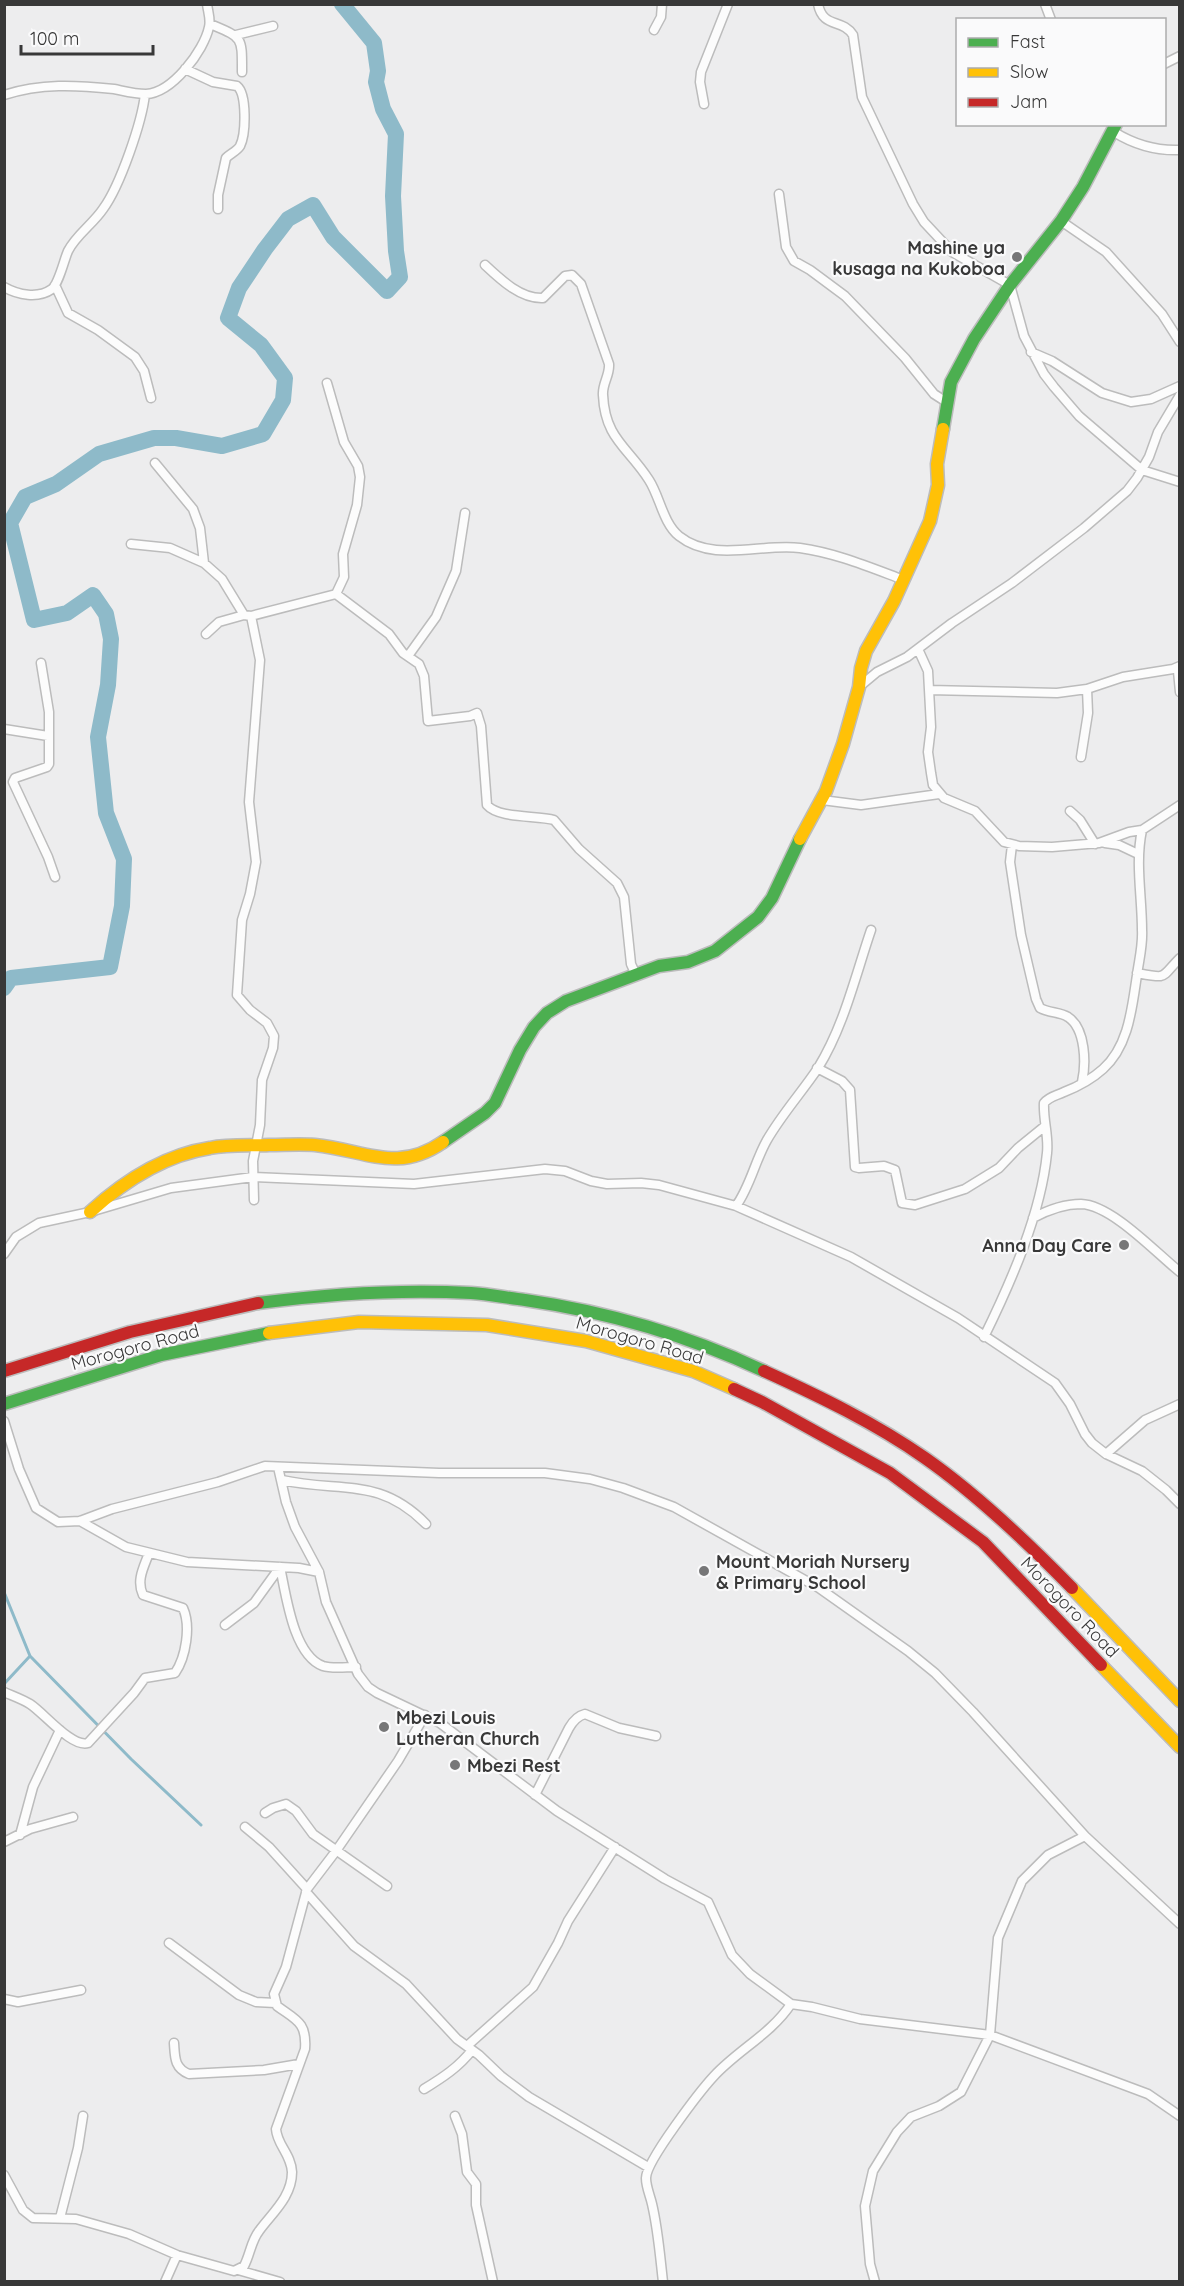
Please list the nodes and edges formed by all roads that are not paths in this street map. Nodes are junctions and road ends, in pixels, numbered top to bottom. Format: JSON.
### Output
{"nodes":[{"id":1,"x":207,"y":4,"type":"edge"},
{"id":2,"x":662,"y":4,"type":"edge"},
{"id":3,"x":728,"y":4,"type":"edge"},
{"id":4,"x":818,"y":4,"type":"edge"},
{"id":5,"x":210,"y":24,"type":"junction"},
{"id":6,"x":273,"y":26,"type":"dead end"},
{"id":7,"x":654,"y":30,"type":"dead end"},
{"id":8,"x":236,"y":35,"type":"junction"},
{"id":9,"x":185,"y":69,"type":"junction"},
{"id":10,"x":242,"y":72,"type":"dead end"},
{"id":11,"x":4,"y":94,"type":"edge"},
{"id":12,"x":145,"y":94,"type":"junction"},
{"id":13,"x":705,"y":104,"type":"dead end"},
{"id":14,"x":1115,"y":128,"type":"edge"},
{"id":15,"x":1179,"y":150,"type":"edge"},
{"id":16,"x":779,"y":194,"type":"dead end"},
{"id":17,"x":218,"y":209,"type":"dead end"},
{"id":18,"x":1061,"y":221,"type":"junction"},
{"id":19,"x":485,"y":265,"type":"dead end"},
{"id":20,"x":55,"y":285,"type":"junction"},
{"id":21,"x":1010,"y":285,"type":"junction"},
{"id":22,"x":4,"y":287,"type":"edge"},
{"id":23,"x":1179,"y":342,"type":"edge"},
{"id":24,"x":1031,"y":352,"type":"junction"},
{"id":25,"x":327,"y":383,"type":"dead end"},
{"id":26,"x":1179,"y":386,"type":"edge"},
{"id":27,"x":1179,"y":395,"type":"edge"},
{"id":28,"x":151,"y":398,"type":"dead end"},
{"id":29,"x":948,"y":403,"type":"junction"},
{"id":30,"x":155,"y":464,"type":"dead end"},
{"id":31,"x":1142,"y":470,"type":"junction"},
{"id":32,"x":1179,"y":482,"type":"edge"},
{"id":33,"x":465,"y":513,"type":"dead end"},
{"id":34,"x":130,"y":544,"type":"dead end"},
{"id":35,"x":204,"y":563,"type":"junction"},
{"id":36,"x":904,"y":580,"type":"junction"},
{"id":37,"x":336,"y":594,"type":"junction"},
{"id":38,"x":248,"y":616,"type":"junction"},
{"id":39,"x":207,"y":634,"type":"dead end"},
{"id":40,"x":918,"y":649,"type":"junction"},
{"id":41,"x":408,"y":656,"type":"junction"},
{"id":42,"x":41,"y":663,"type":"dead end"},
{"id":43,"x":1179,"y":667,"type":"edge"},
{"id":44,"x":859,"y":687,"type":"junction"},
{"id":45,"x":1088,"y":689,"type":"junction"},
{"id":46,"x":929,"y":690,"type":"junction"},
{"id":47,"x":1179,"y":692,"type":"edge"},
{"id":48,"x":4,"y":729,"type":"edge"},
{"id":49,"x":48,"y":736,"type":"junction"},
{"id":50,"x":1081,"y":757,"type":"dead end"},
{"id":51,"x":939,"y":794,"type":"junction"},
{"id":52,"x":822,"y":800,"type":"junction"},
{"id":53,"x":1179,"y":805,"type":"edge"},
{"id":54,"x":1070,"y":811,"type":"dead end"},
{"id":55,"x":1142,"y":830,"type":"junction"},
{"id":56,"x":1097,"y":843,"type":"junction"},
{"id":57,"x":1012,"y":845,"type":"junction"},
{"id":58,"x":1138,"y":854,"type":"junction"},
{"id":59,"x":55,"y":877,"type":"dead end"},
{"id":60,"x":871,"y":930,"type":"dead end"},
{"id":61,"x":1179,"y":958,"type":"edge"},
{"id":62,"x":1137,"y":974,"type":"junction"},
{"id":63,"x":636,"y":975,"type":"junction"},
{"id":64,"x":818,"y":1068,"type":"junction"},
{"id":65,"x":1082,"y":1082,"type":"junction"},
{"id":66,"x":1045,"y":1126,"type":"junction"},
{"id":67,"x":256,"y":1147,"type":"junction"},
{"id":68,"x":253,"y":1177,"type":"junction"},
{"id":69,"x":254,"y":1200,"type":"dead end"},
{"id":70,"x":736,"y":1206,"type":"junction"},
{"id":71,"x":90,"y":1212,"type":"junction"},
{"id":72,"x":1033,"y":1218,"type":"junction"},
{"id":73,"x":4,"y":1254,"type":"edge"},
{"id":74,"x":1179,"y":1272,"type":"edge"},
{"id":75,"x":984,"y":1337,"type":"junction"},
{"id":76,"x":4,"y":1371,"type":"edge"},
{"id":77,"x":4,"y":1404,"type":"edge"},
{"id":78,"x":1179,"y":1404,"type":"edge"},
{"id":79,"x":4,"y":1421,"type":"edge"},
{"id":80,"x":1106,"y":1454,"type":"junction"},
{"id":81,"x":278,"y":1467,"type":"junction"},
{"id":82,"x":282,"y":1480,"type":"junction"},
{"id":83,"x":1179,"y":1504,"type":"edge"},
{"id":84,"x":80,"y":1521,"type":"junction"},
{"id":85,"x":426,"y":1524,"type":"dead end"},
{"id":86,"x":149,"y":1553,"type":"junction"},
{"id":87,"x":280,"y":1567,"type":"junction"},
{"id":88,"x":319,"y":1572,"type":"junction"},
{"id":89,"x":225,"y":1625,"type":"dead end"},
{"id":90,"x":356,"y":1667,"type":"junction"},
{"id":91,"x":4,"y":1692,"type":"edge"},
{"id":92,"x":1179,"y":1701,"type":"edge"},
{"id":93,"x":426,"y":1715,"type":"junction"},
{"id":94,"x":60,"y":1730,"type":"junction"},
{"id":95,"x":656,"y":1736,"type":"dead end"},
{"id":96,"x":1179,"y":1747,"type":"edge"},
{"id":97,"x":535,"y":1795,"type":"junction"},
{"id":98,"x":265,"y":1813,"type":"dead end"},
{"id":99,"x":73,"y":1817,"type":"dead end"},
{"id":100,"x":245,"y":1827,"type":"dead end"},
{"id":101,"x":20,"y":1835,"type":"junction"},
{"id":102,"x":1085,"y":1836,"type":"junction"},
{"id":103,"x":4,"y":1842,"type":"edge"},
{"id":104,"x":615,"y":1847,"type":"junction"},
{"id":105,"x":336,"y":1851,"type":"junction"},
{"id":106,"x":387,"y":1886,"type":"dead end"},
{"id":107,"x":307,"y":1890,"type":"junction"},
{"id":108,"x":1179,"y":1924,"type":"edge"},
{"id":109,"x":169,"y":1943,"type":"dead end"},
{"id":110,"x":81,"y":1990,"type":"dead end"},
{"id":111,"x":4,"y":1999,"type":"edge"},
{"id":112,"x":275,"y":2002,"type":"junction"},
{"id":113,"x":791,"y":2004,"type":"junction"},
{"id":114,"x":990,"y":2035,"type":"junction"},
{"id":115,"x":174,"y":2043,"type":"dead end"},
{"id":116,"x":469,"y":2048,"type":"junction"},
{"id":117,"x":299,"y":2064,"type":"junction"},
{"id":118,"x":424,"y":2089,"type":"dead end"},
{"id":119,"x":83,"y":2116,"type":"dead end"},
{"id":120,"x":455,"y":2116,"type":"dead end"},
{"id":121,"x":1179,"y":2116,"type":"edge"},
{"id":122,"x":648,"y":2167,"type":"junction"},
{"id":123,"x":5,"y":2176,"type":"edge"},
{"id":124,"x":60,"y":2218,"type":"junction"},
{"id":125,"x":177,"y":2255,"type":"junction"},
{"id":126,"x":238,"y":2270,"type":"junction"},
{"id":127,"x":165,"y":2282,"type":"edge"},
{"id":128,"x":280,"y":2282,"type":"edge"},
{"id":129,"x":493,"y":2282,"type":"edge"},
{"id":130,"x":663,"y":2282,"type":"edge"},
{"id":131,"x":874,"y":2282,"type":"edge"}],
"edges":[{"from":1,"to":5,"type":"street"},
{"from":2,"to":7,"type":"street"},
{"from":3,"to":13,"type":"street"},
{"from":4,"to":21,"type":"street"},
{"from":5,"to":8,"type":"street"},
{"from":5,"to":9,"type":"street"},
{"from":6,"to":8,"type":"street"},
{"from":8,"to":10,"type":"street"},
{"from":9,"to":12,"type":"street"},
{"from":9,"to":17,"type":"street"},
{"from":11,"to":12,"type":"street"},
{"from":12,"to":20,"type":"street"},
{"from":14,"to":15,"type":"street"},
{"from":14,"to":18,"type":"main road"},
{"from":16,"to":29,"type":"street"},
{"from":18,"to":21,"type":"main road"},
{"from":18,"to":23,"type":"street"},
{"from":19,"to":36,"type":"street"},
{"from":20,"to":22,"type":"street"},
{"from":20,"to":28,"type":"street"},
{"from":21,"to":24,"type":"street"},
{"from":21,"to":29,"type":"main road"},
{"from":24,"to":26,"type":"street"},
{"from":24,"to":31,"type":"street"},
{"from":25,"to":37,"type":"street"},
{"from":27,"to":31,"type":"street"},
{"from":29,"to":36,"type":"main road"},
{"from":30,"to":35,"type":"street"},
{"from":31,"to":32,"type":"street"},
{"from":31,"to":40,"type":"street"},
{"from":33,"to":41,"type":"street"},
{"from":34,"to":35,"type":"street"},
{"from":35,"to":38,"type":"street"},
{"from":36,"to":44,"type":"main road"},
{"from":37,"to":38,"type":"street"},
{"from":37,"to":41,"type":"street"},
{"from":38,"to":39,"type":"street"},
{"from":38,"to":67,"type":"street"},
{"from":40,"to":44,"type":"street"},
{"from":40,"to":46,"type":"street"},
{"from":41,"to":63,"type":"street"},
{"from":42,"to":49,"type":"street"},
{"from":43,"to":45,"type":"street"},
{"from":43,"to":47,"type":"street"},
{"from":44,"to":52,"type":"main road"},
{"from":45,"to":46,"type":"street"},
{"from":45,"to":50,"type":"street"},
{"from":46,"to":51,"type":"street"},
{"from":48,"to":49,"type":"street"},
{"from":49,"to":59,"type":"street"},
{"from":51,"to":52,"type":"street"},
{"from":51,"to":57,"type":"street"},
{"from":52,"to":63,"type":"main road"},
{"from":53,"to":55,"type":"street"},
{"from":54,"to":56,"type":"street"},
{"from":55,"to":56,"type":"street"},
{"from":55,"to":58,"type":"street"},
{"from":56,"to":57,"type":"street"},
{"from":56,"to":58,"type":"street"},
{"from":57,"to":65,"type":"street"},
{"from":58,"to":62,"type":"street"},
{"from":60,"to":64,"type":"street"},
{"from":61,"to":62,"type":"street"},
{"from":62,"to":65,"type":"street"},
{"from":63,"to":67,"type":"main road"},
{"from":64,"to":66,"type":"street"},
{"from":64,"to":70,"type":"street"},
{"from":65,"to":66,"type":"street"},
{"from":66,"to":72,"type":"street"},
{"from":67,"to":68,"type":"street"},
{"from":67,"to":71,"type":"main road"},
{"from":68,"to":69,"type":"street"},
{"from":68,"to":70,"type":"street"},
{"from":68,"to":71,"type":"street"},
{"from":70,"to":75,"type":"street"},
{"from":71,"to":73,"type":"street"},
{"from":72,"to":74,"type":"street"},
{"from":72,"to":75,"type":"street"},
{"from":75,"to":80,"type":"street"},
{"from":76,"to":92,"type":"main road","name":"Morogoro Road"},
{"from":77,"to":96,"type":"main road","name":"Morogoro Road"},
{"from":78,"to":80,"type":"street"},
{"from":79,"to":84,"type":"street"},
{"from":80,"to":83,"type":"street"},
{"from":81,"to":82,"type":"street"},
{"from":81,"to":84,"type":"street"},
{"from":81,"to":102,"type":"street"},
{"from":82,"to":85,"type":"street"},
{"from":82,"to":88,"type":"street"},
{"from":84,"to":86,"type":"street"},
{"from":86,"to":87,"type":"street"},
{"from":86,"to":94,"type":"street"},
{"from":87,"to":88,"type":"street"},
{"from":87,"to":89,"type":"street"},
{"from":87,"to":90,"type":"street"},
{"from":88,"to":90,"type":"street"},
{"from":90,"to":93,"type":"street"},
{"from":91,"to":94,"type":"street"},
{"from":93,"to":97,"type":"street"},
{"from":93,"to":105,"type":"street"},
{"from":94,"to":101,"type":"street"},
{"from":95,"to":97,"type":"street"},
{"from":97,"to":104,"type":"street"},
{"from":98,"to":105,"type":"street"},
{"from":99,"to":101,"type":"street"},
{"from":100,"to":107,"type":"street"},
{"from":101,"to":103,"type":"street"},
{"from":102,"to":108,"type":"street"},
{"from":102,"to":114,"type":"street"},
{"from":104,"to":113,"type":"street"},
{"from":104,"to":116,"type":"street"},
{"from":105,"to":106,"type":"street"},
{"from":105,"to":107,"type":"street"},
{"from":107,"to":112,"type":"street"},
{"from":107,"to":116,"type":"street"},
{"from":109,"to":112,"type":"street"},
{"from":110,"to":111,"type":"street"},
{"from":112,"to":117,"type":"street"},
{"from":113,"to":114,"type":"street"},
{"from":113,"to":122,"type":"street"},
{"from":114,"to":121,"type":"street"},
{"from":114,"to":131,"type":"street"},
{"from":115,"to":117,"type":"street"},
{"from":116,"to":118,"type":"street"},
{"from":116,"to":122,"type":"street"},
{"from":117,"to":126,"type":"street"},
{"from":119,"to":124,"type":"street"},
{"from":120,"to":129,"type":"street"},
{"from":122,"to":130,"type":"street"},
{"from":123,"to":124,"type":"street"},
{"from":124,"to":125,"type":"street"},
{"from":125,"to":126,"type":"street"},
{"from":125,"to":127,"type":"street"},
{"from":126,"to":128,"type":"street"}]}
